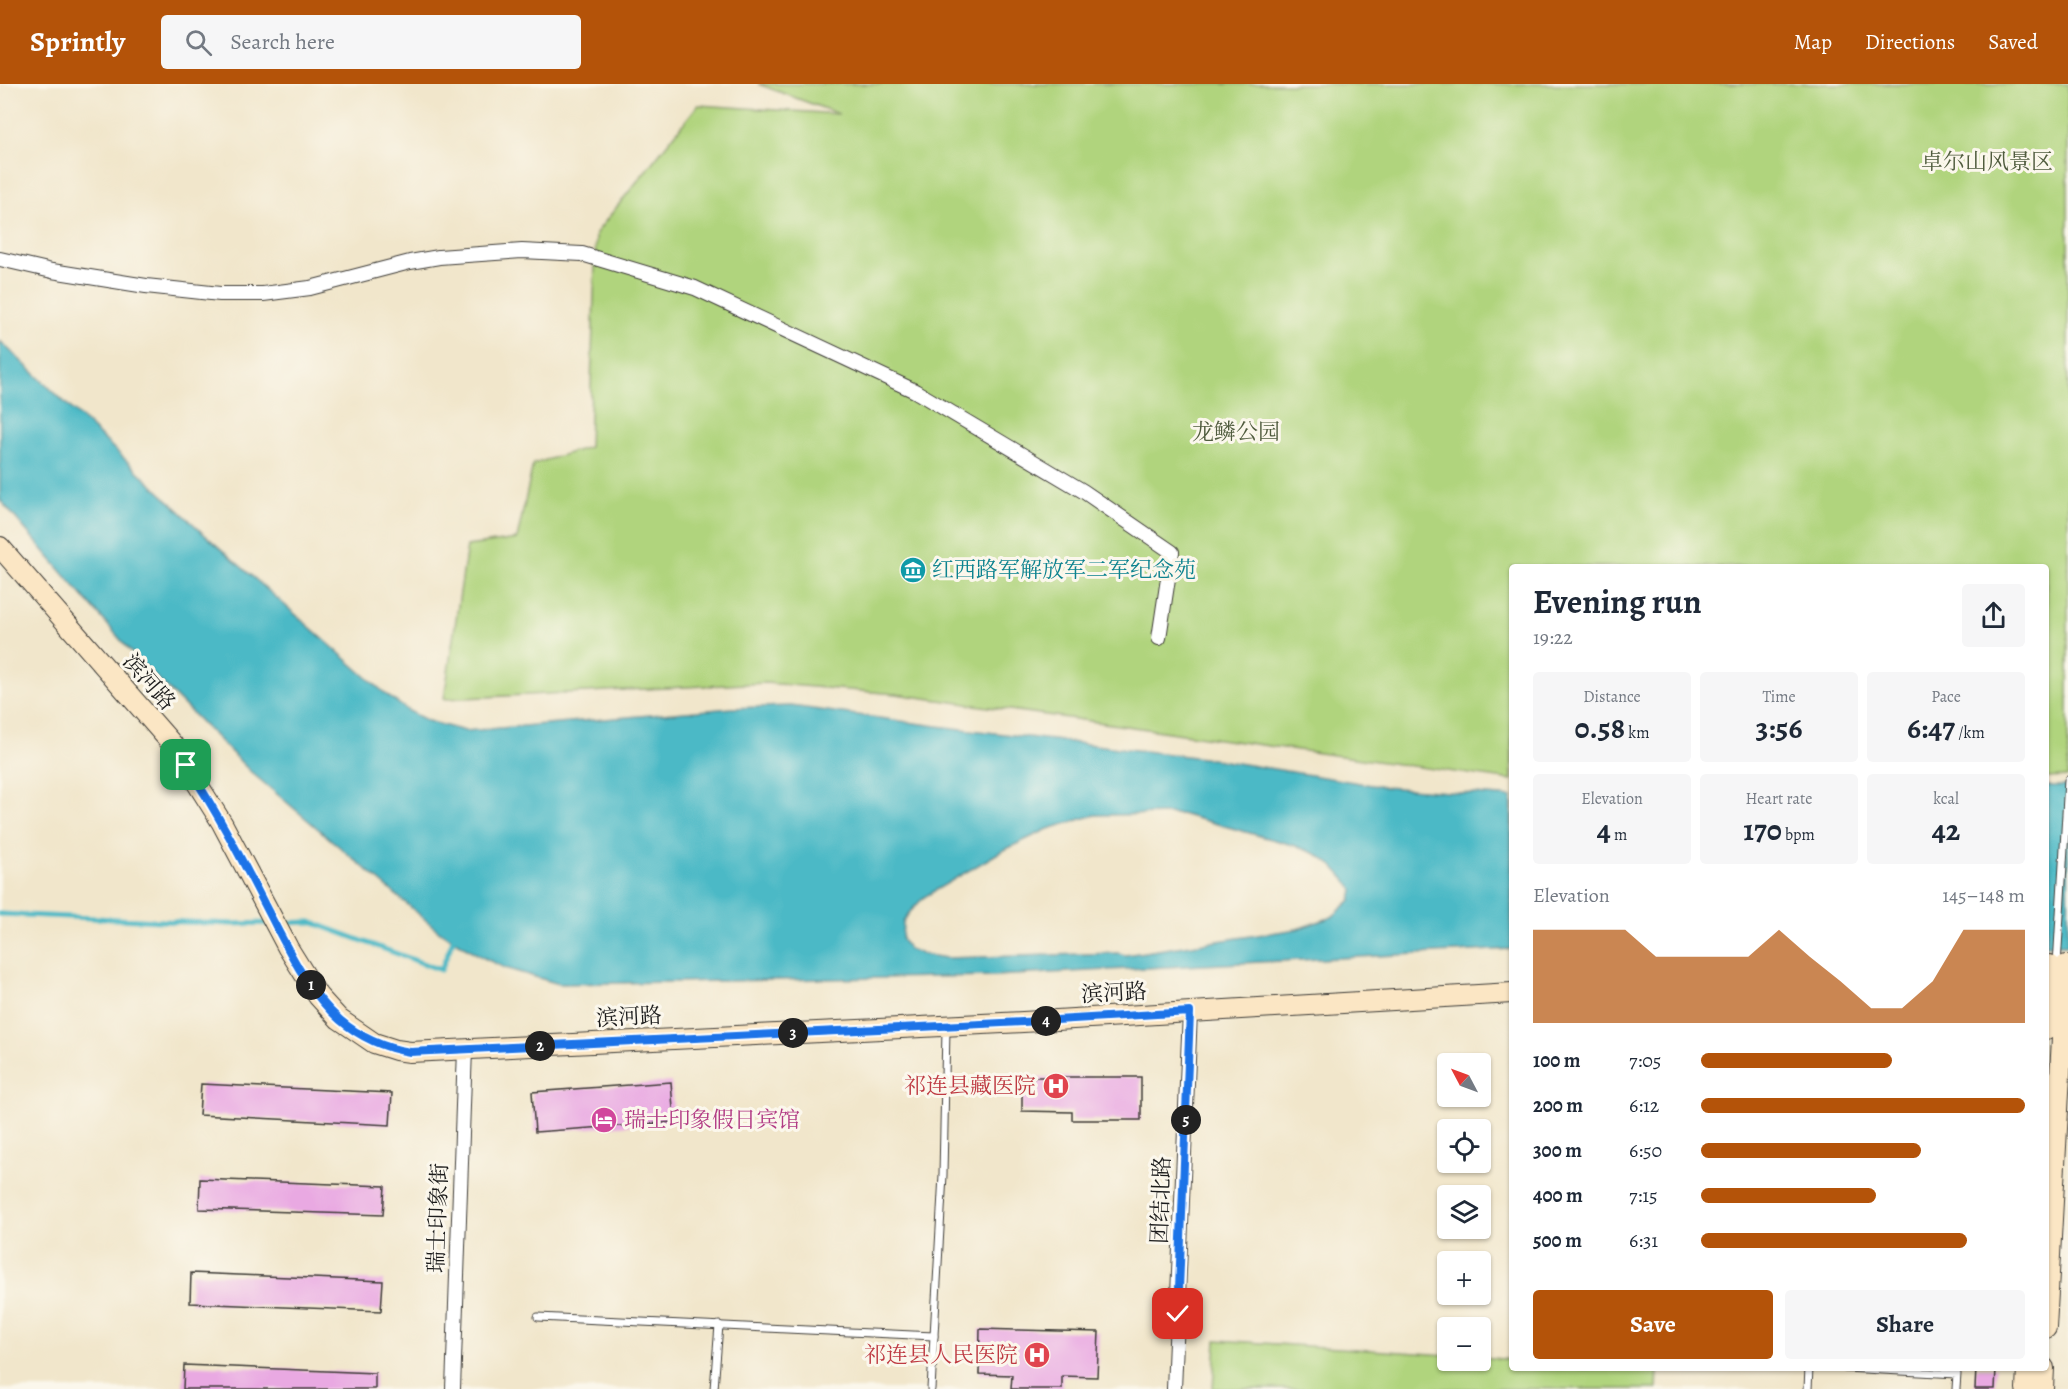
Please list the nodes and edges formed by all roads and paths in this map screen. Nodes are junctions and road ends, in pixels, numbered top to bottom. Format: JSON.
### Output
{"nodes":[{"id":1,"x":0,"y":259,"type":"edge"},
{"id":2,"x":0,"y":548,"type":"edge"},
{"id":3,"x":1159,"y":638,"type":"dead end"},
{"id":4,"x":2068,"y":780,"type":"edge"},
{"id":5,"x":2057,"y":965,"type":"edge"},
{"id":6,"x":1509,"y":993,"type":"edge"},
{"id":7,"x":1190,"y":1012,"type":"junction"},
{"id":8,"x":2049,"y":1012,"type":"edge"},
{"id":9,"x":946,"y":1026,"type":"junction"},
{"id":10,"x":465,"y":1049,"type":"junction"},
{"id":11,"x":2049,"y":1229,"type":"edge"},
{"id":12,"x":538,"y":1317,"type":"dead end"},
{"id":13,"x":719,"y":1325,"type":"junction"},
{"id":14,"x":934,"y":1335,"type":"junction"},
{"id":15,"x":1809,"y":1371,"type":"edge"},
{"id":16,"x":1901,"y":1371,"type":"edge"},
{"id":17,"x":2027,"y":1371,"type":"edge"},
{"id":18,"x":2044,"y":1371,"type":"edge"},
{"id":19,"x":453,"y":1389,"type":"edge"},
{"id":20,"x":714,"y":1389,"type":"edge"},
{"id":21,"x":931,"y":1389,"type":"edge"},
{"id":22,"x":1174,"y":1389,"type":"edge"},
{"id":23,"x":1808,"y":1389,"type":"edge"},
{"id":24,"x":1956,"y":1389,"type":"edge"},
{"id":25,"x":2026,"y":1389,"type":"edge"},
{"id":26,"x":2043,"y":1389,"type":"edge"}],
"edges":[{"from":1,"to":3,"type":"street"},
{"from":2,"to":10,"type":"street","name":"滨河路"},
{"from":4,"to":5,"type":"lane"},
{"from":5,"to":8,"type":"street"},
{"from":5,"to":11,"type":"street"},
{"from":6,"to":7,"type":"street","name":"滨河路"},
{"from":7,"to":9,"type":"street","name":"滨河路"},
{"from":7,"to":22,"type":"street","name":"团结北路"},
{"from":9,"to":10,"type":"street","name":"滨河路"},
{"from":9,"to":14,"type":"lane"},
{"from":10,"to":19,"type":"street","name":"瑞士印象街"},
{"from":12,"to":13,"type":"lane"},
{"from":13,"to":14,"type":"lane"},
{"from":13,"to":20,"type":"lane"},
{"from":14,"to":21,"type":"lane"},
{"from":15,"to":23,"type":"lane"},
{"from":16,"to":24,"type":"lane"},
{"from":17,"to":25,"type":"street"},
{"from":18,"to":26,"type":"street"}]}
